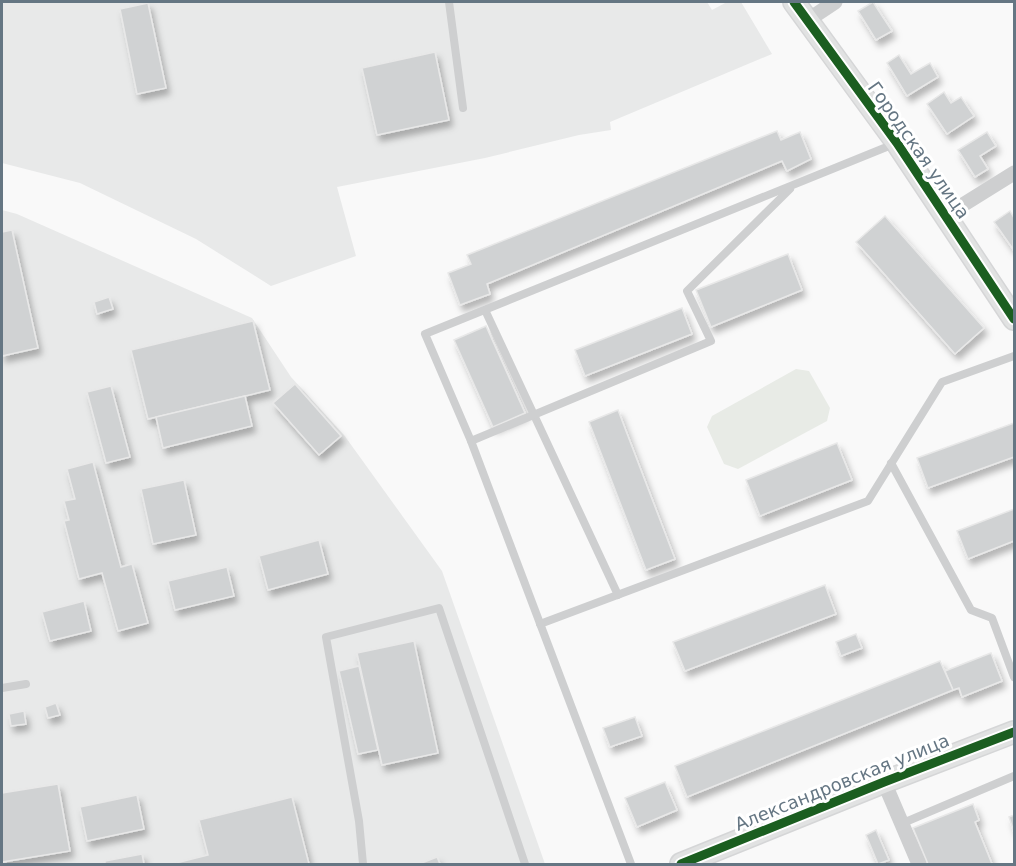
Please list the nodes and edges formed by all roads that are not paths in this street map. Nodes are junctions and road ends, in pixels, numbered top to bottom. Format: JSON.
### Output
{"nodes":[{"id":1,"x":449,"y":2,"type":"edge"},
{"id":2,"x":794,"y":2,"type":"edge"},
{"id":3,"x":835,"y":2,"type":"edge"},
{"id":4,"x":808,"y":20,"type":"junction"},
{"id":5,"x":463,"y":108,"type":"dead end"},
{"id":6,"x":897,"y":143,"type":"junction"},
{"id":7,"x":1014,"y":173,"type":"edge"},
{"id":8,"x":794,"y":186,"type":"junction"},
{"id":9,"x":945,"y":216,"type":"junction"},
{"id":10,"x":485,"y":310,"type":"junction"},
{"id":11,"x":1014,"y":319,"type":"edge"},
{"id":12,"x":1014,"y":356,"type":"edge"},
{"id":13,"x":534,"y":416,"type":"junction"},
{"id":14,"x":471,"y":441,"type":"junction"},
{"id":15,"x":891,"y":463,"type":"junction"},
{"id":16,"x":618,"y":595,"type":"junction"},
{"id":17,"x":540,"y":624,"type":"junction"},
{"id":18,"x":1014,"y":677,"type":"edge"},
{"id":19,"x":26,"y":684,"type":"dead end"},
{"id":20,"x":2,"y":688,"type":"edge"},
{"id":21,"x":1014,"y":732,"type":"edge"},
{"id":22,"x":1014,"y":776,"type":"edge"},
{"id":23,"x":884,"y":782,"type":"junction"},
{"id":24,"x":903,"y":822,"type":"junction"},
{"id":25,"x":363,"y":864,"type":"edge"},
{"id":26,"x":525,"y":864,"type":"edge"},
{"id":27,"x":631,"y":864,"type":"edge"},
{"id":28,"x":681,"y":864,"type":"edge"},
{"id":29,"x":919,"y":864,"type":"edge"}],
"edges":[{"from":1,"to":5,"type":"lane"},
{"from":2,"to":4,"type":"street","name":"Городская улица"},
{"from":3,"to":4,"type":"street"},
{"from":4,"to":6,"type":"street","name":"Городская улица"},
{"from":6,"to":8,"type":"lane"},
{"from":6,"to":9,"type":"street","name":"Городская улица"},
{"from":7,"to":9,"type":"street"},
{"from":8,"to":10,"type":"lane"},
{"from":8,"to":13,"type":"lane"},
{"from":9,"to":11,"type":"street","name":"Городская улица"},
{"from":10,"to":13,"type":"lane"},
{"from":10,"to":14,"type":"lane"},
{"from":12,"to":15,"type":"lane"},
{"from":13,"to":14,"type":"lane"},
{"from":13,"to":16,"type":"lane"},
{"from":14,"to":17,"type":"lane"},
{"from":15,"to":16,"type":"lane"},
{"from":15,"to":18,"type":"lane"},
{"from":16,"to":17,"type":"lane"},
{"from":17,"to":27,"type":"lane"},
{"from":19,"to":20,"type":"lane"},
{"from":21,"to":23,"type":"street","name":"Александровская улица"},
{"from":22,"to":24,"type":"lane"},
{"from":23,"to":24,"type":"street"},
{"from":23,"to":28,"type":"street","name":"Александровская улица"},
{"from":24,"to":29,"type":"street"},
{"from":25,"to":26,"type":"lane"}]}
